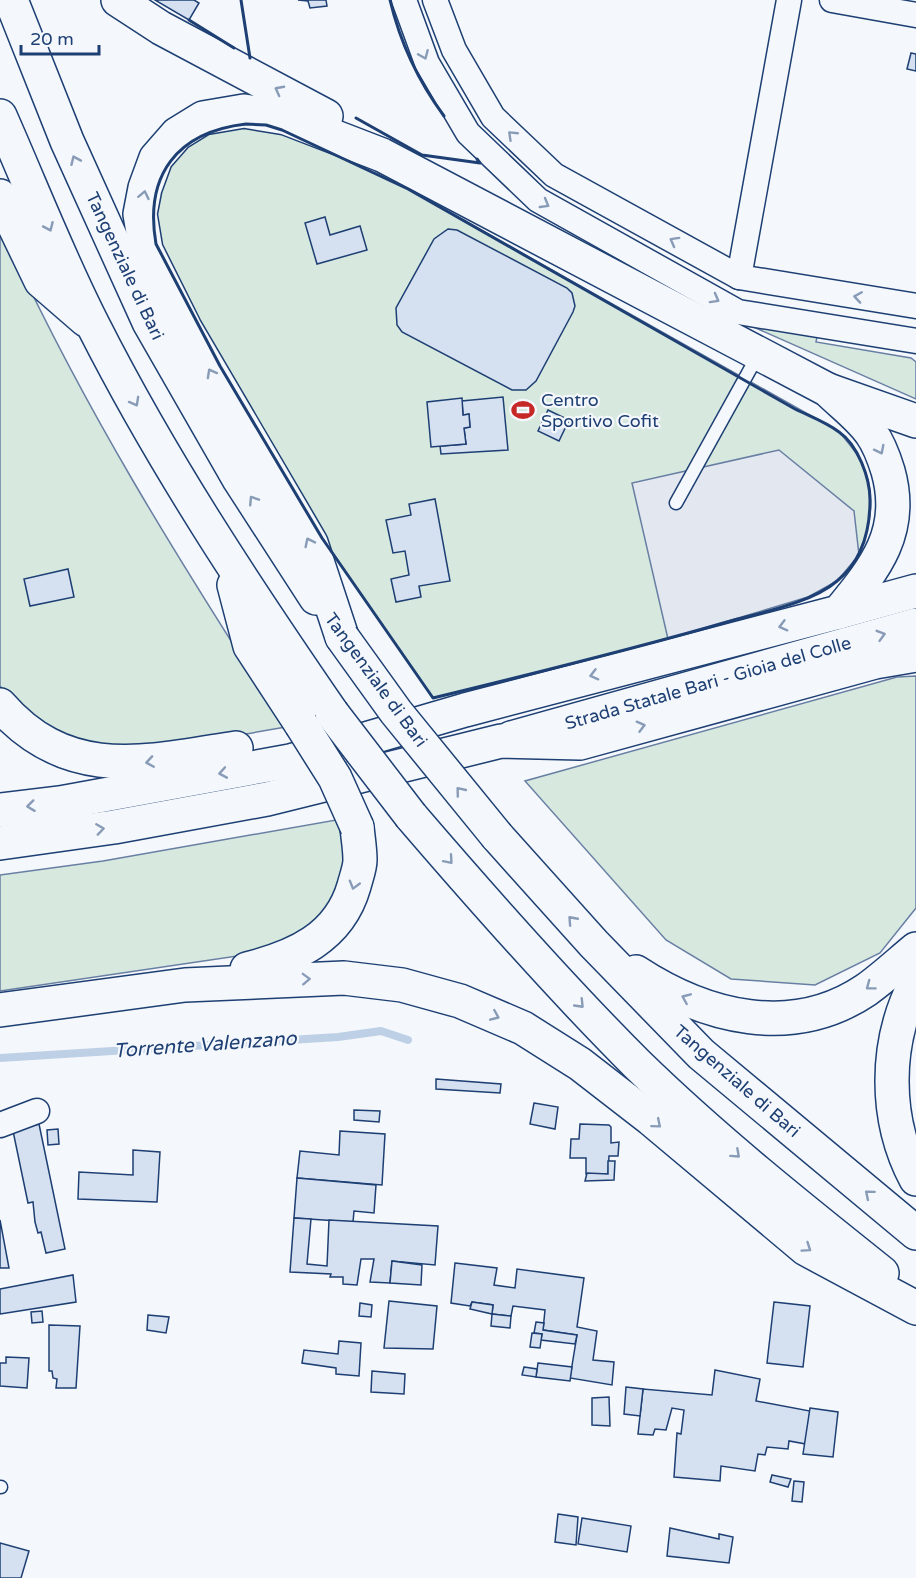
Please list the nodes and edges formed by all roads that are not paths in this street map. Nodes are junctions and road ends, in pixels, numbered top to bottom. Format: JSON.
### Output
{"nodes":[{"id":1,"x":11,"y":0,"type":"edge"},
{"id":2,"x":118,"y":0,"type":"edge"},
{"id":3,"x":405,"y":0,"type":"edge"},
{"id":4,"x":435,"y":0,"type":"edge"},
{"id":5,"x":789,"y":0,"type":"edge"},
{"id":6,"x":832,"y":0,"type":"edge"},
{"id":7,"x":916,"y":15,"type":"edge"},
{"id":8,"x":0,"y":116,"type":"edge"},
{"id":9,"x":382,"y":155,"type":"junction"},
{"id":10,"x":0,"y":196,"type":"edge"},
{"id":11,"x":740,"y":277,"type":"junction"},
{"id":12,"x":916,"y":306,"type":"edge"},
{"id":13,"x":93,"y":326,"type":"junction"},
{"id":14,"x":916,"y":341,"type":"edge"},
{"id":15,"x":758,"y":354,"type":"junction"},
{"id":16,"x":828,"y":390,"type":"junction"},
{"id":17,"x":916,"y":421,"type":"edge"},
{"id":18,"x":676,"y":504,"type":"dead end"},
{"id":19,"x":228,"y":562,"type":"junction"},
{"id":20,"x":916,"y":591,"type":"edge"},
{"id":21,"x":839,"y":612,"type":"junction"},
{"id":22,"x":916,"y":625,"type":"edge"},
{"id":23,"x":342,"y":637,"type":"junction"},
{"id":24,"x":916,"y":655,"type":"edge"},
{"id":25,"x":0,"y":705,"type":"edge"},
{"id":26,"x":501,"y":741,"type":"junction"},
{"id":27,"x":290,"y":761,"type":"junction"},
{"id":28,"x":267,"y":799,"type":"junction"},
{"id":29,"x":0,"y":810,"type":"edge"},
{"id":30,"x":0,"y":843,"type":"edge"},
{"id":31,"x":0,"y":865,"type":"edge"},
{"id":32,"x":594,"y":944,"type":"junction"},
{"id":33,"x":916,"y":949,"type":"edge"},
{"id":34,"x":916,"y":982,"type":"edge"},
{"id":35,"x":184,"y":985,"type":"junction"},
{"id":36,"x":0,"y":1010,"type":"edge"},
{"id":37,"x":37,"y":1111,"type":"dead end"},
{"id":38,"x":0,"y":1125,"type":"edge"},
{"id":39,"x":916,"y":1179,"type":"edge"},
{"id":40,"x":916,"y":1233,"type":"edge"},
{"id":41,"x":916,"y":1301,"type":"edge"},
{"id":42,"x":916,"y":1308,"type":"edge"}],
"edges":[{"from":23,"to":1,"type":"main road","name":"Tangenziale di Bari","one_way":true},
{"from":9,"to":2,"type":"main road","one_way":true},
{"from":3,"to":14,"type":"street","one_way":true},
{"from":11,"to":4,"type":"street","one_way":true},
{"from":5,"to":11,"type":"street"},
{"from":6,"to":7,"type":"street"},
{"from":8,"to":13,"type":"main road","one_way":true},
{"from":9,"to":15,"type":"main road"},
{"from":23,"to":9,"type":"main road","one_way":true},
{"from":10,"to":13,"type":"main road"},
{"from":12,"to":11,"type":"street","one_way":true},
{"from":13,"to":19,"type":"main road","one_way":true},
{"from":15,"to":16,"type":"main road"},
{"from":15,"to":18,"type":"lane"},
{"from":16,"to":17,"type":"main road"},
{"from":16,"to":21,"type":"main road","one_way":true},
{"from":19,"to":35,"type":"main road","one_way":true,"bridge":true},
{"from":19,"to":41,"type":"main road","one_way":true,"bridge":true},
{"from":20,"to":21,"type":"main road","name":"Strada Statale Bari - Gioia del Colle"},
{"from":21,"to":27,"type":"main road","name":"Strada Statale Bari - Gioia del Colle","one_way":true},
{"from":26,"to":22,"type":"main road","name":"Strada Statale Bari - Gioia del Colle","one_way":true},
{"from":32,"to":23,"type":"main road","name":"Tangenziale di Bari","one_way":true,"bridge":true},
{"from":26,"to":24,"type":"main road","one_way":true},
{"from":27,"to":25,"type":"main road","one_way":true},
{"from":26,"to":28,"type":"main road"},
{"from":27,"to":29,"type":"main road","name":"Strada Statale Bari - Gioia del Colle","one_way":true},
{"from":30,"to":28,"type":"main road","one_way":true},
{"from":28,"to":31,"type":"main road"},
{"from":33,"to":32,"type":"main road","one_way":true},
{"from":40,"to":32,"type":"main road","name":"Tangenziale di Bari","one_way":true},
{"from":34,"to":39,"type":"main road"},
{"from":35,"to":36,"type":"main road"},
{"from":35,"to":42,"type":"main road","one_way":true},
{"from":37,"to":38,"type":"street"}]}
